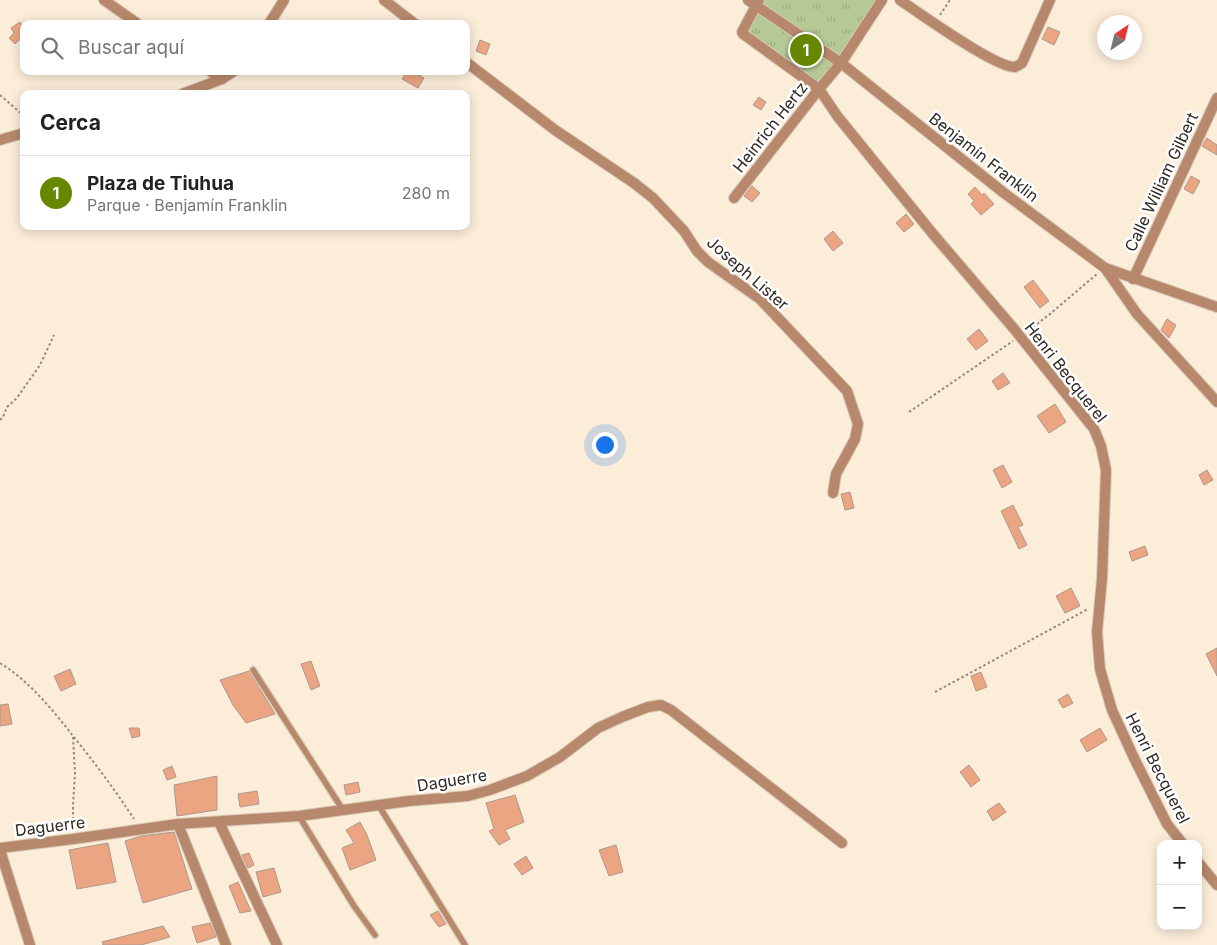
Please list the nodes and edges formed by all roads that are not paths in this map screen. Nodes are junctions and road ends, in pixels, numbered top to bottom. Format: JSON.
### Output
{"nodes":[{"id":1,"x":104,"y":0,"type":"edge"},
{"id":2,"x":284,"y":0,"type":"edge"},
{"id":3,"x":384,"y":0,"type":"edge"},
{"id":4,"x":882,"y":0,"type":"edge"},
{"id":5,"x":900,"y":0,"type":"edge"},
{"id":6,"x":1050,"y":0,"type":"edge"},
{"id":7,"x":754,"y":2,"type":"edge"},
{"id":8,"x":132,"y":20,"type":"edge"},
{"id":9,"x":272,"y":20,"type":"edge"},
{"id":10,"x":411,"y":20,"type":"edge"},
{"id":11,"x":840,"y":63,"type":"junction"},
{"id":12,"x":470,"y":65,"type":"edge"},
{"id":13,"x":216,"y":75,"type":"edge"},
{"id":14,"x":228,"y":75,"type":"edge"},
{"id":15,"x":222,"y":79,"type":"junction"},
{"id":16,"x":819,"y":88,"type":"junction"},
{"id":17,"x":193,"y":90,"type":"edge"},
{"id":18,"x":1217,"y":98,"type":"edge"},
{"id":19,"x":20,"y":134,"type":"edge"},
{"id":20,"x":0,"y":140,"type":"edge"},
{"id":21,"x":734,"y":198,"type":"dead end"},
{"id":22,"x":1104,"y":268,"type":"junction"},
{"id":23,"x":1133,"y":279,"type":"junction"},
{"id":24,"x":1217,"y":307,"type":"edge"},
{"id":25,"x":1217,"y":402,"type":"edge"},
{"id":26,"x":833,"y":493,"type":"dead end"},
{"id":27,"x":253,"y":670,"type":"dead end"},
{"id":28,"x":379,"y":806,"type":"junction"},
{"id":29,"x":343,"y":810,"type":"junction"},
{"id":30,"x":299,"y":816,"type":"junction"},
{"id":31,"x":219,"y":822,"type":"junction"},
{"id":32,"x":178,"y":824,"type":"junction"},
{"id":33,"x":1180,"y":840,"type":"edge"},
{"id":34,"x":842,"y":843,"type":"dead end"},
{"id":35,"x":0,"y":849,"type":"edge"},
{"id":36,"x":1202,"y":867,"type":"edge"},
{"id":37,"x":1217,"y":885,"type":"edge"},
{"id":38,"x":375,"y":935,"type":"dead end"},
{"id":39,"x":30,"y":945,"type":"edge"},
{"id":40,"x":226,"y":945,"type":"edge"},
{"id":41,"x":277,"y":945,"type":"edge"},
{"id":42,"x":465,"y":945,"type":"edge"}],
"edges":[{"from":1,"to":8,"type":"street"},
{"from":2,"to":9,"type":"street"},
{"from":3,"to":10,"type":"street"},
{"from":4,"to":11,"type":"street","name":"Heinrich Hertz"},
{"from":5,"to":6,"type":"street"},
{"from":7,"to":11,"type":"street","name":"Benjamín Franklin"},
{"from":7,"to":16,"type":"street","name":"Henri Becquerel"},
{"from":11,"to":16,"type":"street","name":"Heinrich Hertz"},
{"from":11,"to":22,"type":"street","name":"Benjamín Franklin"},
{"from":12,"to":26,"type":"street","name":"Joseph Lister"},
{"from":13,"to":15,"type":"street"},
{"from":14,"to":15,"type":"street"},
{"from":15,"to":17,"type":"street"},
{"from":16,"to":21,"type":"street","name":"Heinrich Hertz"},
{"from":16,"to":33,"type":"street","name":"Henri Becquerel"},
{"from":18,"to":23,"type":"street","name":"Calle William Gilbert"},
{"from":19,"to":20,"type":"street"},
{"from":22,"to":23,"type":"street","name":"Benjamín Franklin"},
{"from":22,"to":25,"type":"street"},
{"from":23,"to":24,"type":"street","name":"Benjamín Franklin"},
{"from":27,"to":29,"type":"lane"},
{"from":28,"to":29,"type":"street","name":"Daguerre"},
{"from":28,"to":34,"type":"street","name":"Daguerre"},
{"from":28,"to":42,"type":"lane"},
{"from":29,"to":30,"type":"street","name":"Daguerre"},
{"from":30,"to":31,"type":"street","name":"Daguerre"},
{"from":30,"to":38,"type":"lane"},
{"from":31,"to":32,"type":"street","name":"Daguerre"},
{"from":31,"to":41,"type":"street"},
{"from":32,"to":35,"type":"street","name":"Daguerre"},
{"from":32,"to":40,"type":"street"},
{"from":35,"to":39,"type":"street"},
{"from":36,"to":37,"type":"street"}]}
